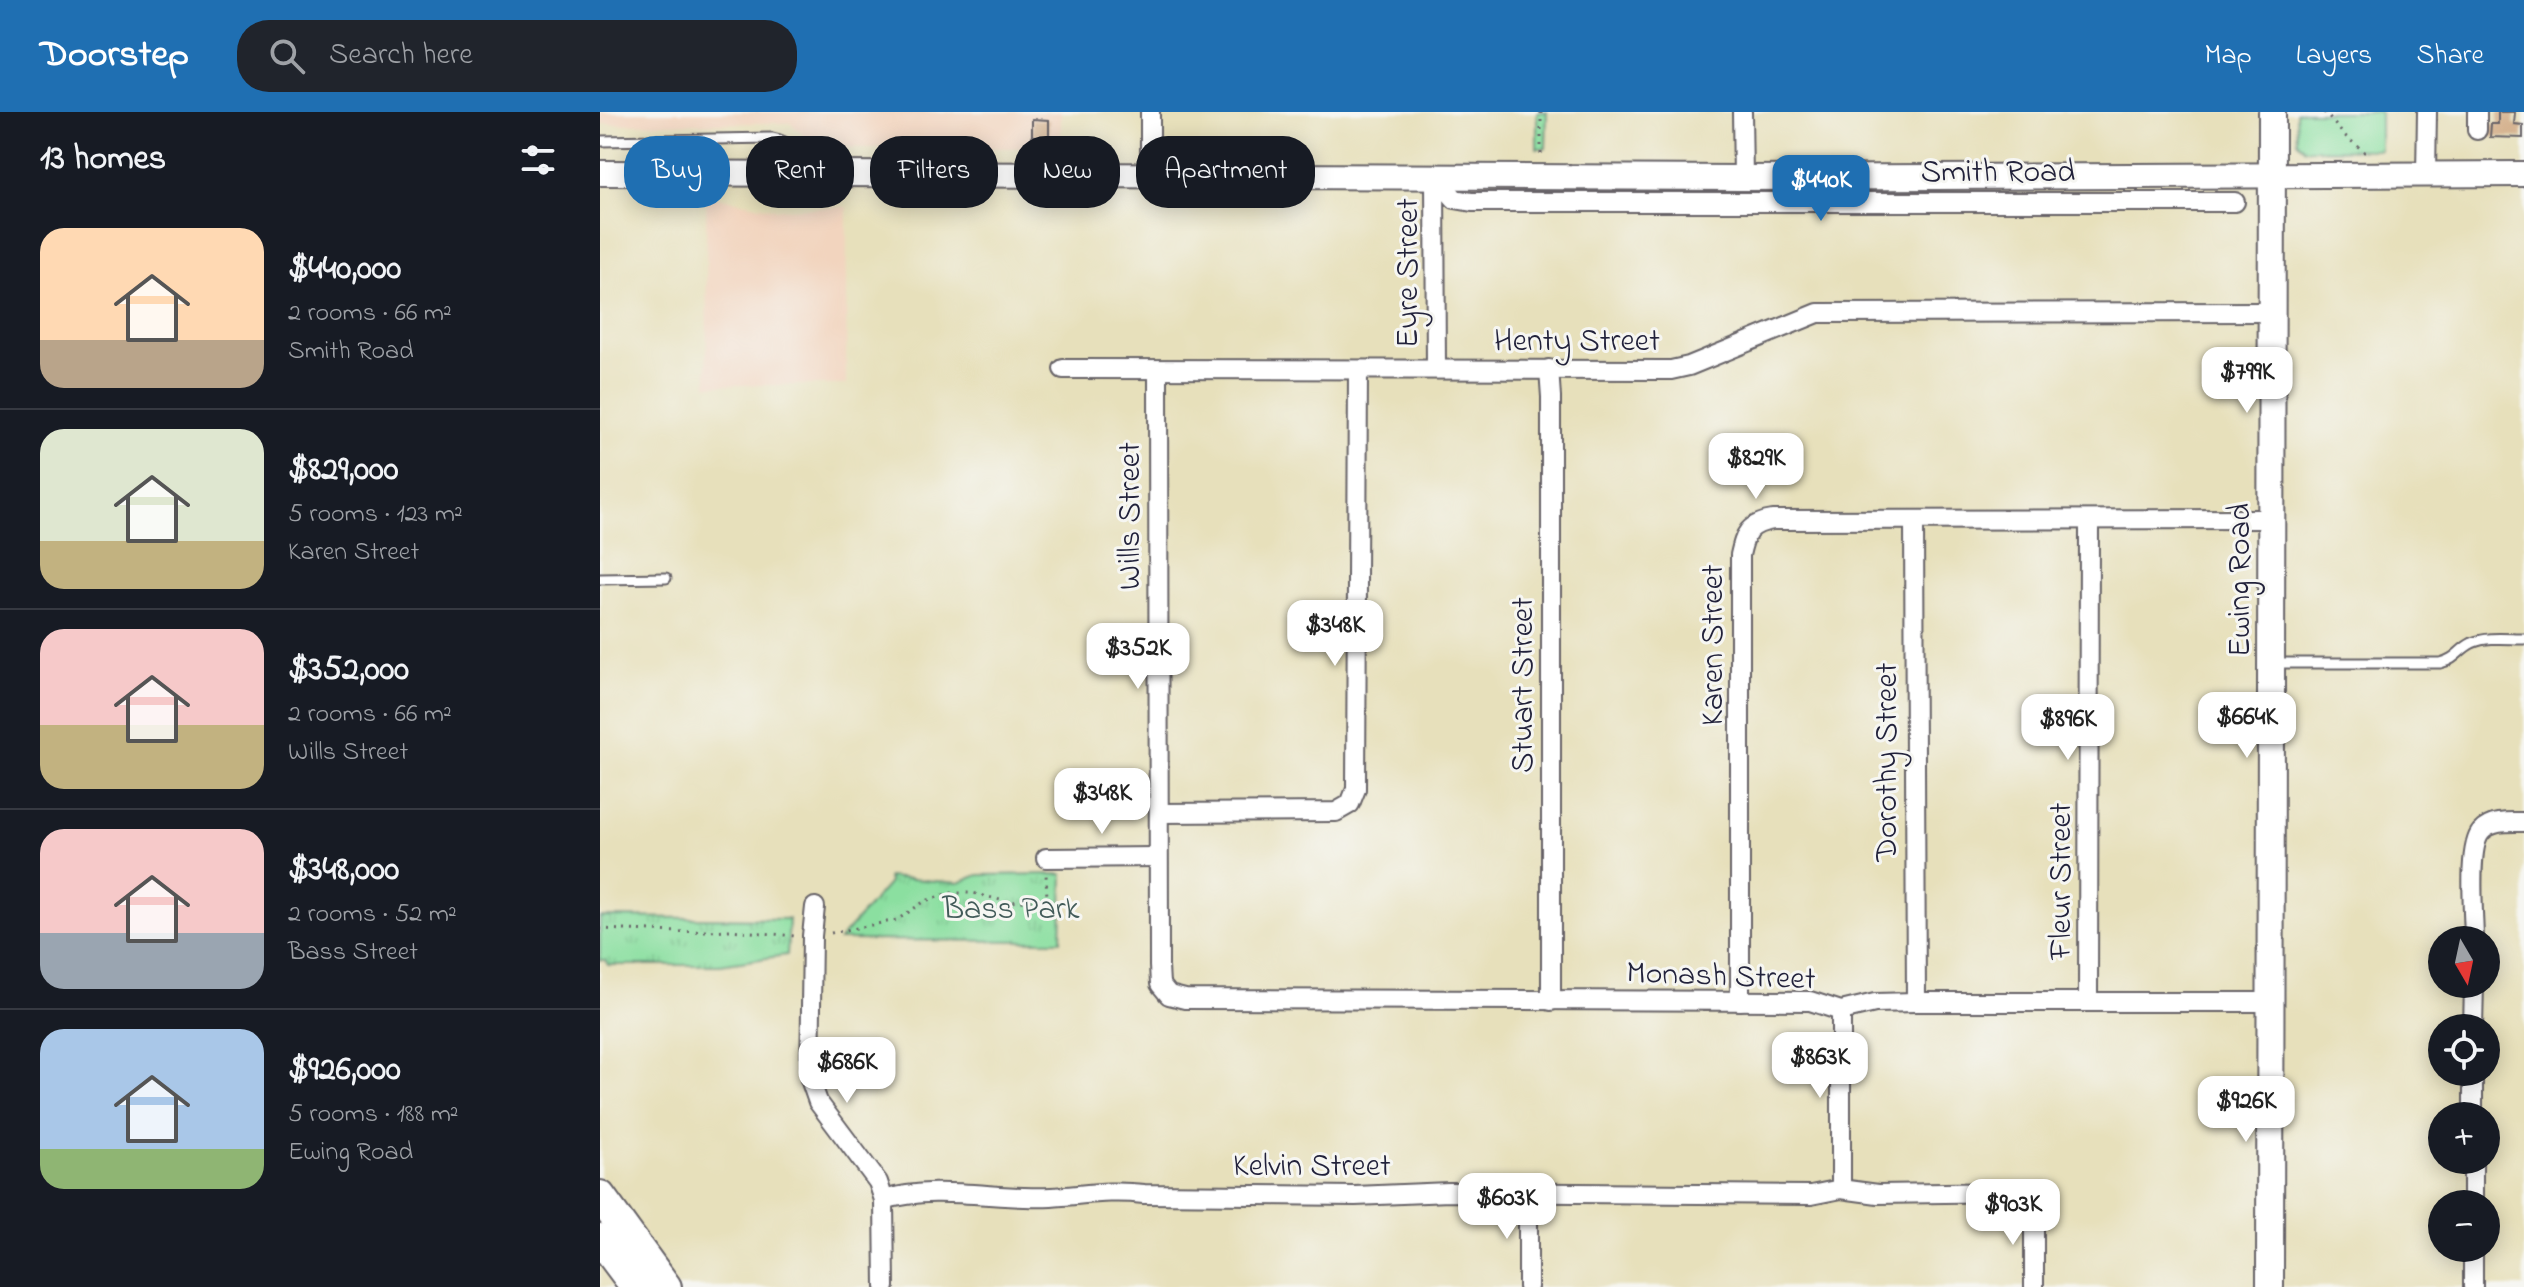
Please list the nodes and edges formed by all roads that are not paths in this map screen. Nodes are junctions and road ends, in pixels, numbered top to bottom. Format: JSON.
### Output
{"nodes":[{"id":1,"x":1150,"y":112,"type":"edge"},
{"id":2,"x":1742,"y":112,"type":"edge"},
{"id":3,"x":2272,"y":112,"type":"edge"},
{"id":4,"x":2427,"y":112,"type":"edge"},
{"id":5,"x":1150,"y":136,"type":"edge"},
{"id":6,"x":746,"y":138,"type":"edge"},
{"id":7,"x":600,"y":141,"type":"edge"},
{"id":8,"x":600,"y":173,"type":"edge"},
{"id":9,"x":746,"y":174,"type":"edge"},
{"id":10,"x":854,"y":174,"type":"edge"},
{"id":11,"x":2426,"y":174,"type":"junction"},
{"id":12,"x":2524,"y":174,"type":"edge"},
{"id":13,"x":1136,"y":176,"type":"edge"},
{"id":14,"x":1315,"y":176,"type":"edge"},
{"id":15,"x":1435,"y":176,"type":"junction"},
{"id":16,"x":2271,"y":177,"type":"junction"},
{"id":17,"x":1743,"y":178,"type":"junction"},
{"id":18,"x":2235,"y":202,"type":"dead end"},
{"id":19,"x":2273,"y":312,"type":"junction"},
{"id":20,"x":1063,"y":369,"type":"dead end"},
{"id":21,"x":1436,"y":369,"type":"junction"},
{"id":22,"x":1549,"y":369,"type":"junction"},
{"id":23,"x":1158,"y":370,"type":"junction"},
{"id":24,"x":1358,"y":371,"type":"junction"},
{"id":25,"x":2272,"y":519,"type":"junction"},
{"id":26,"x":1914,"y":521,"type":"junction"},
{"id":27,"x":2089,"y":521,"type":"junction"},
{"id":28,"x":666,"y":578,"type":"dead end"},
{"id":29,"x":600,"y":579,"type":"edge"},
{"id":30,"x":2524,"y":639,"type":"edge"},
{"id":31,"x":2272,"y":663,"type":"junction"},
{"id":32,"x":1159,"y":813,"type":"junction"},
{"id":33,"x":2524,"y":822,"type":"edge"},
{"id":34,"x":1158,"y":857,"type":"junction"},
{"id":35,"x":1046,"y":858,"type":"road end"},
{"id":36,"x":815,"y":907,"type":"dead end"},
{"id":37,"x":2474,"y":926,"type":"edge"},
{"id":38,"x":1169,"y":995,"type":"joint"},
{"id":39,"x":1551,"y":1001,"type":"junction"},
{"id":40,"x":1740,"y":1001,"type":"junction"},
{"id":41,"x":1916,"y":1002,"type":"junction"},
{"id":42,"x":2088,"y":1002,"type":"junction"},
{"id":43,"x":2271,"y":1002,"type":"junction"},
{"id":44,"x":1841,"y":1011,"type":"junction"},
{"id":45,"x":1841,"y":1189,"type":"junction"},
{"id":46,"x":1528,"y":1194,"type":"junction"},
{"id":47,"x":600,"y":1196,"type":"edge"},
{"id":48,"x":884,"y":1200,"type":"junction"},
{"id":49,"x":600,"y":1239,"type":"edge"},
{"id":50,"x":2473,"y":1262,"type":"edge"},
{"id":51,"x":636,"y":1287,"type":"edge"},
{"id":52,"x":666,"y":1287,"type":"edge"},
{"id":53,"x":885,"y":1287,"type":"edge"},
{"id":54,"x":1528,"y":1287,"type":"edge"},
{"id":55,"x":2034,"y":1287,"type":"edge"},
{"id":56,"x":2270,"y":1287,"type":"edge"},
{"id":57,"x":2473,"y":1287,"type":"edge"}],
"edges":[{"from":1,"to":5,"type":"street"},
{"from":2,"to":17,"type":"street"},
{"from":3,"to":16,"type":"main road","name":"Ewing Road"},
{"from":4,"to":11,"type":"street"},
{"from":6,"to":7,"type":"lane"},
{"from":8,"to":9,"type":"street","name":"Smith Road"},
{"from":10,"to":13,"type":"street","name":"Smith Road"},
{"from":11,"to":12,"type":"street","name":"Smith Road"},
{"from":11,"to":16,"type":"street","name":"Smith Road"},
{"from":14,"to":15,"type":"street","name":"Smith Road"},
{"from":15,"to":17,"type":"street","name":"Smith Road"},
{"from":15,"to":18,"type":"street","name":"Smith Road"},
{"from":15,"to":21,"type":"street","name":"Eyre Street"},
{"from":16,"to":17,"type":"street","name":"Smith Road"},
{"from":16,"to":19,"type":"main road","name":"Ewing Road"},
{"from":19,"to":22,"type":"street","name":"Henty Street"},
{"from":19,"to":25,"type":"main road","name":"Ewing Road"},
{"from":20,"to":23,"type":"street","name":"Henty Street"},
{"from":21,"to":22,"type":"street","name":"Henty Street"},
{"from":21,"to":24,"type":"street","name":"Henty Street"},
{"from":22,"to":39,"type":"street","name":"Stuart Street"},
{"from":23,"to":24,"type":"street","name":"Henty Street"},
{"from":23,"to":32,"type":"street","name":"Wills Street"},
{"from":24,"to":32,"type":"street"},
{"from":25,"to":27,"type":"street","name":"Karen Street"},
{"from":25,"to":31,"type":"main road","name":"Ewing Road"},
{"from":26,"to":27,"type":"street","name":"Karen Street"},
{"from":26,"to":40,"type":"street","name":"Karen Street"},
{"from":26,"to":41,"type":"street","name":"Dorothy Street"},
{"from":27,"to":42,"type":"street","name":"Fleur Street"},
{"from":28,"to":29,"type":"lane"},
{"from":30,"to":31,"type":"lane"},
{"from":31,"to":43,"type":"main road","name":"Ewing Road"},
{"from":32,"to":34,"type":"street","name":"Wills Street"},
{"from":33,"to":37,"type":"street"},
{"from":34,"to":35,"type":"street"},
{"from":34,"to":38,"type":"street","name":"Wills Street"},
{"from":36,"to":48,"type":"street"},
{"from":38,"to":39,"type":"street","name":"Monash Street"},
{"from":39,"to":40,"type":"street","name":"Monash Street"},
{"from":40,"to":44,"type":"street","name":"Monash Street"},
{"from":41,"to":42,"type":"street","name":"Monash Street"},
{"from":41,"to":44,"type":"street","name":"Monash Street"},
{"from":42,"to":43,"type":"street","name":"Monash Street"},
{"from":43,"to":56,"type":"main road","name":"Ewing Road"},
{"from":44,"to":45,"type":"street"},
{"from":45,"to":46,"type":"street","name":"Kelvin Street"},
{"from":45,"to":55,"type":"street","name":"Kelvin Street"},
{"from":46,"to":48,"type":"street","name":"Kelvin Street"},
{"from":46,"to":54,"type":"street"},
{"from":47,"to":52,"type":"main road"},
{"from":48,"to":53,"type":"street"},
{"from":49,"to":51,"type":"main road"},
{"from":50,"to":57,"type":"street"}]}
